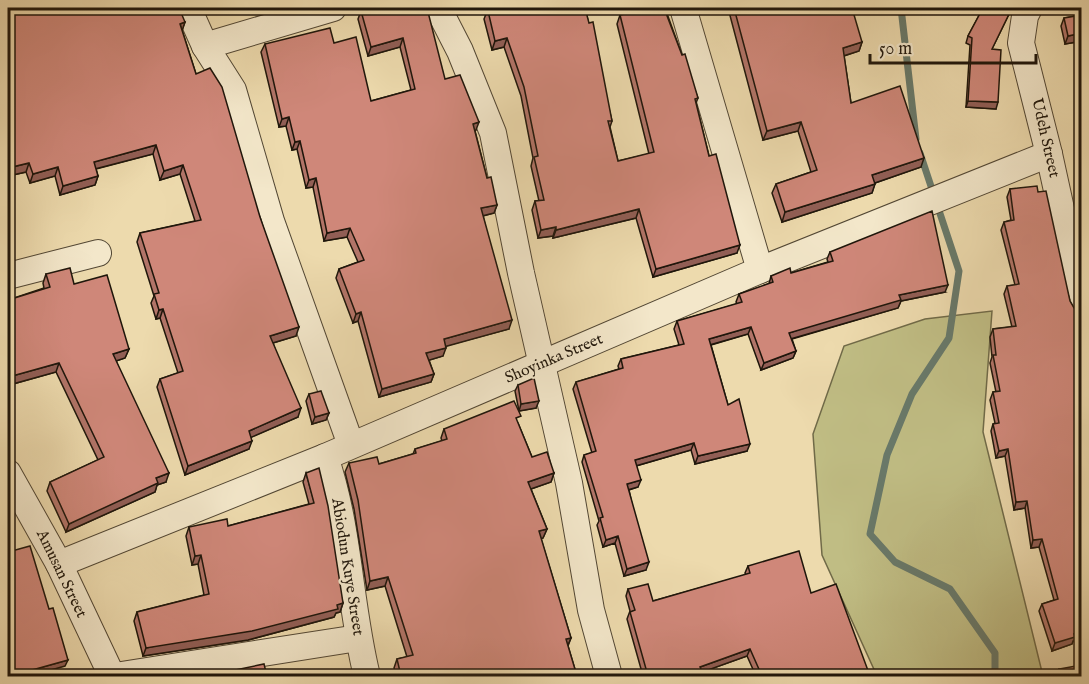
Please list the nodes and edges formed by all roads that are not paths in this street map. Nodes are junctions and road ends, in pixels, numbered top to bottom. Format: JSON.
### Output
{"nodes":[{"id":1,"x":188,"y":8,"type":"edge"},
{"id":2,"x":333,"y":8,"type":"edge"},
{"id":3,"x":438,"y":8,"type":"edge"},
{"id":4,"x":683,"y":8,"type":"edge"},
{"id":5,"x":1029,"y":8,"type":"edge"},
{"id":6,"x":205,"y":46,"type":"junction"},
{"id":7,"x":1050,"y":154,"type":"junction"},
{"id":8,"x":98,"y":253,"type":"dead end"},
{"id":9,"x":760,"y":270,"type":"junction"},
{"id":10,"x":8,"y":276,"type":"edge"},
{"id":11,"x":1082,"y":305,"type":"edge"},
{"id":12,"x":542,"y":365,"type":"junction"},
{"id":13,"x":351,"y":445,"type":"junction"},
{"id":14,"x":326,"y":457,"type":"junction"},
{"id":15,"x":8,"y":473,"type":"edge"},
{"id":16,"x":59,"y":564,"type":"junction"},
{"id":17,"x":358,"y":638,"type":"junction"},
{"id":18,"x":113,"y":676,"type":"edge"},
{"id":19,"x":367,"y":676,"type":"edge"},
{"id":20,"x":609,"y":676,"type":"edge"}],
"edges":[{"from":1,"to":6,"type":"street"},
{"from":2,"to":6,"type":"street"},
{"from":3,"to":12,"type":"street"},
{"from":4,"to":9,"type":"street"},
{"from":5,"to":7,"type":"street","name":"Udeh Street"},
{"from":6,"to":13,"type":"street"},
{"from":7,"to":9,"type":"street","name":"Shoyinka Street"},
{"from":7,"to":11,"type":"street","name":"Udeh Street"},
{"from":8,"to":10,"type":"street"},
{"from":9,"to":12,"type":"street","name":"Shoyinka Street"},
{"from":12,"to":13,"type":"street","name":"Shoyinka Street"},
{"from":12,"to":20,"type":"street"},
{"from":13,"to":14,"type":"street","name":"Shoyinka Street"},
{"from":14,"to":16,"type":"street","name":"Shoyinka Street"},
{"from":14,"to":17,"type":"street","name":"Abiodun Kuye Street"},
{"from":15,"to":16,"type":"street","name":"Amusan Street"},
{"from":16,"to":18,"type":"street","name":"Amusan Street"},
{"from":17,"to":18,"type":"street"},
{"from":17,"to":19,"type":"street","name":"Abiodun Kuye Street"}]}
